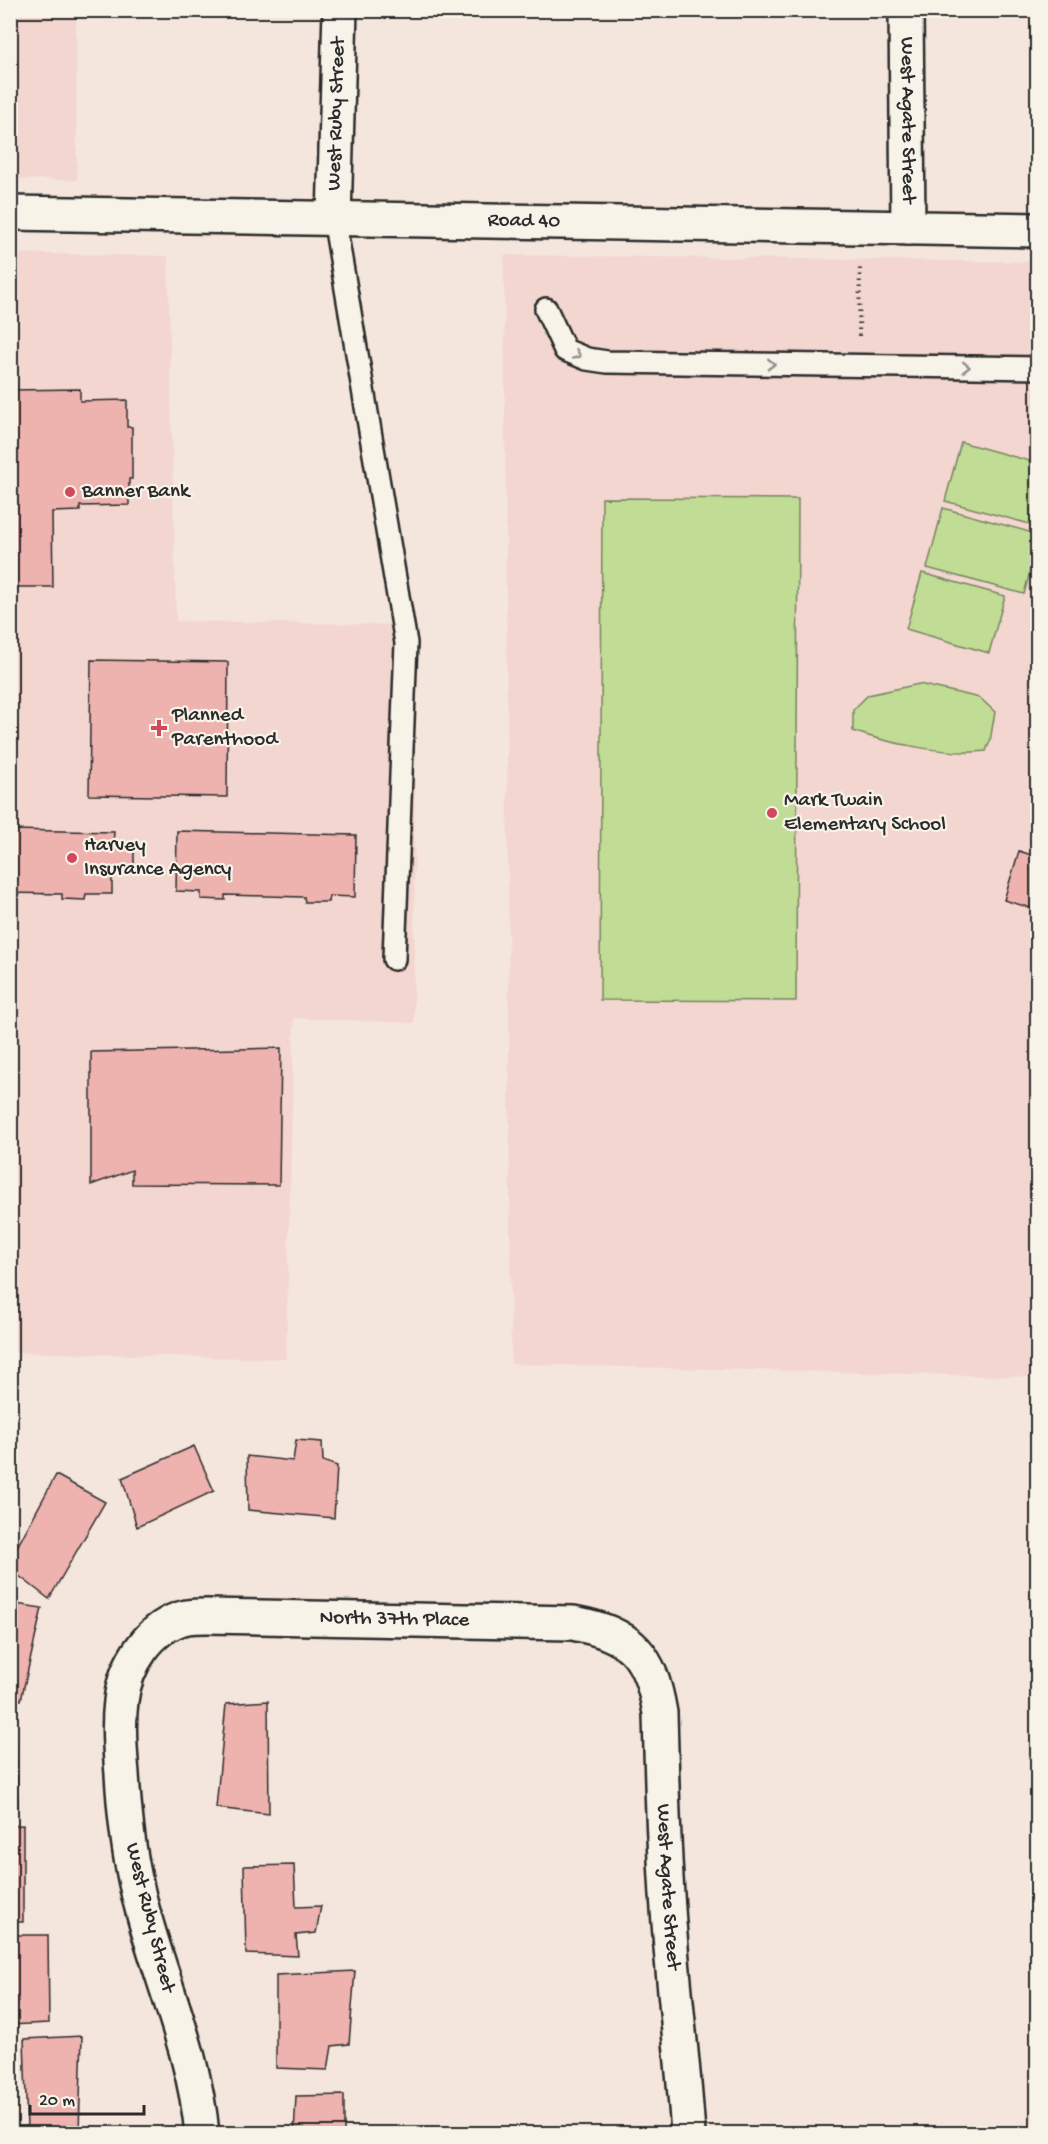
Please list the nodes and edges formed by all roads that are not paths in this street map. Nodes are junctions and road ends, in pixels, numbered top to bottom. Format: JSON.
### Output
{"nodes":[{"id":1,"x":340,"y":10,"type":"edge"},
{"id":2,"x":906,"y":10,"type":"edge"},
{"id":3,"x":10,"y":213,"type":"edge"},
{"id":4,"x":334,"y":218,"type":"junction"},
{"id":5,"x":908,"y":228,"type":"junction"},
{"id":6,"x":1038,"y":230,"type":"edge"},
{"id":7,"x":546,"y":309,"type":"dead end"},
{"id":8,"x":1038,"y":368,"type":"edge"},
{"id":9,"x":394,"y":959,"type":"dead end"},
{"id":10,"x":153,"y":1635,"type":"joint"},
{"id":11,"x":633,"y":1647,"type":"joint"},
{"id":12,"x":202,"y":2133,"type":"edge"},
{"id":13,"x":688,"y":2133,"type":"edge"}],
"edges":[{"from":1,"to":4,"type":"street","name":"West Ruby Street"},
{"from":2,"to":5,"type":"street","name":"West Agate Street"},
{"from":3,"to":4,"type":"street","name":"Road 40"},
{"from":4,"to":5,"type":"street","name":"Road 40"},
{"from":4,"to":9,"type":"lane"},
{"from":5,"to":6,"type":"street","name":"Road 40"},
{"from":7,"to":8,"type":"lane","one_way":true},
{"from":10,"to":11,"type":"street","name":"North 37th Place"},
{"from":10,"to":12,"type":"street","name":"West Ruby Street"},
{"from":11,"to":13,"type":"street","name":"West Agate Street"}]}
